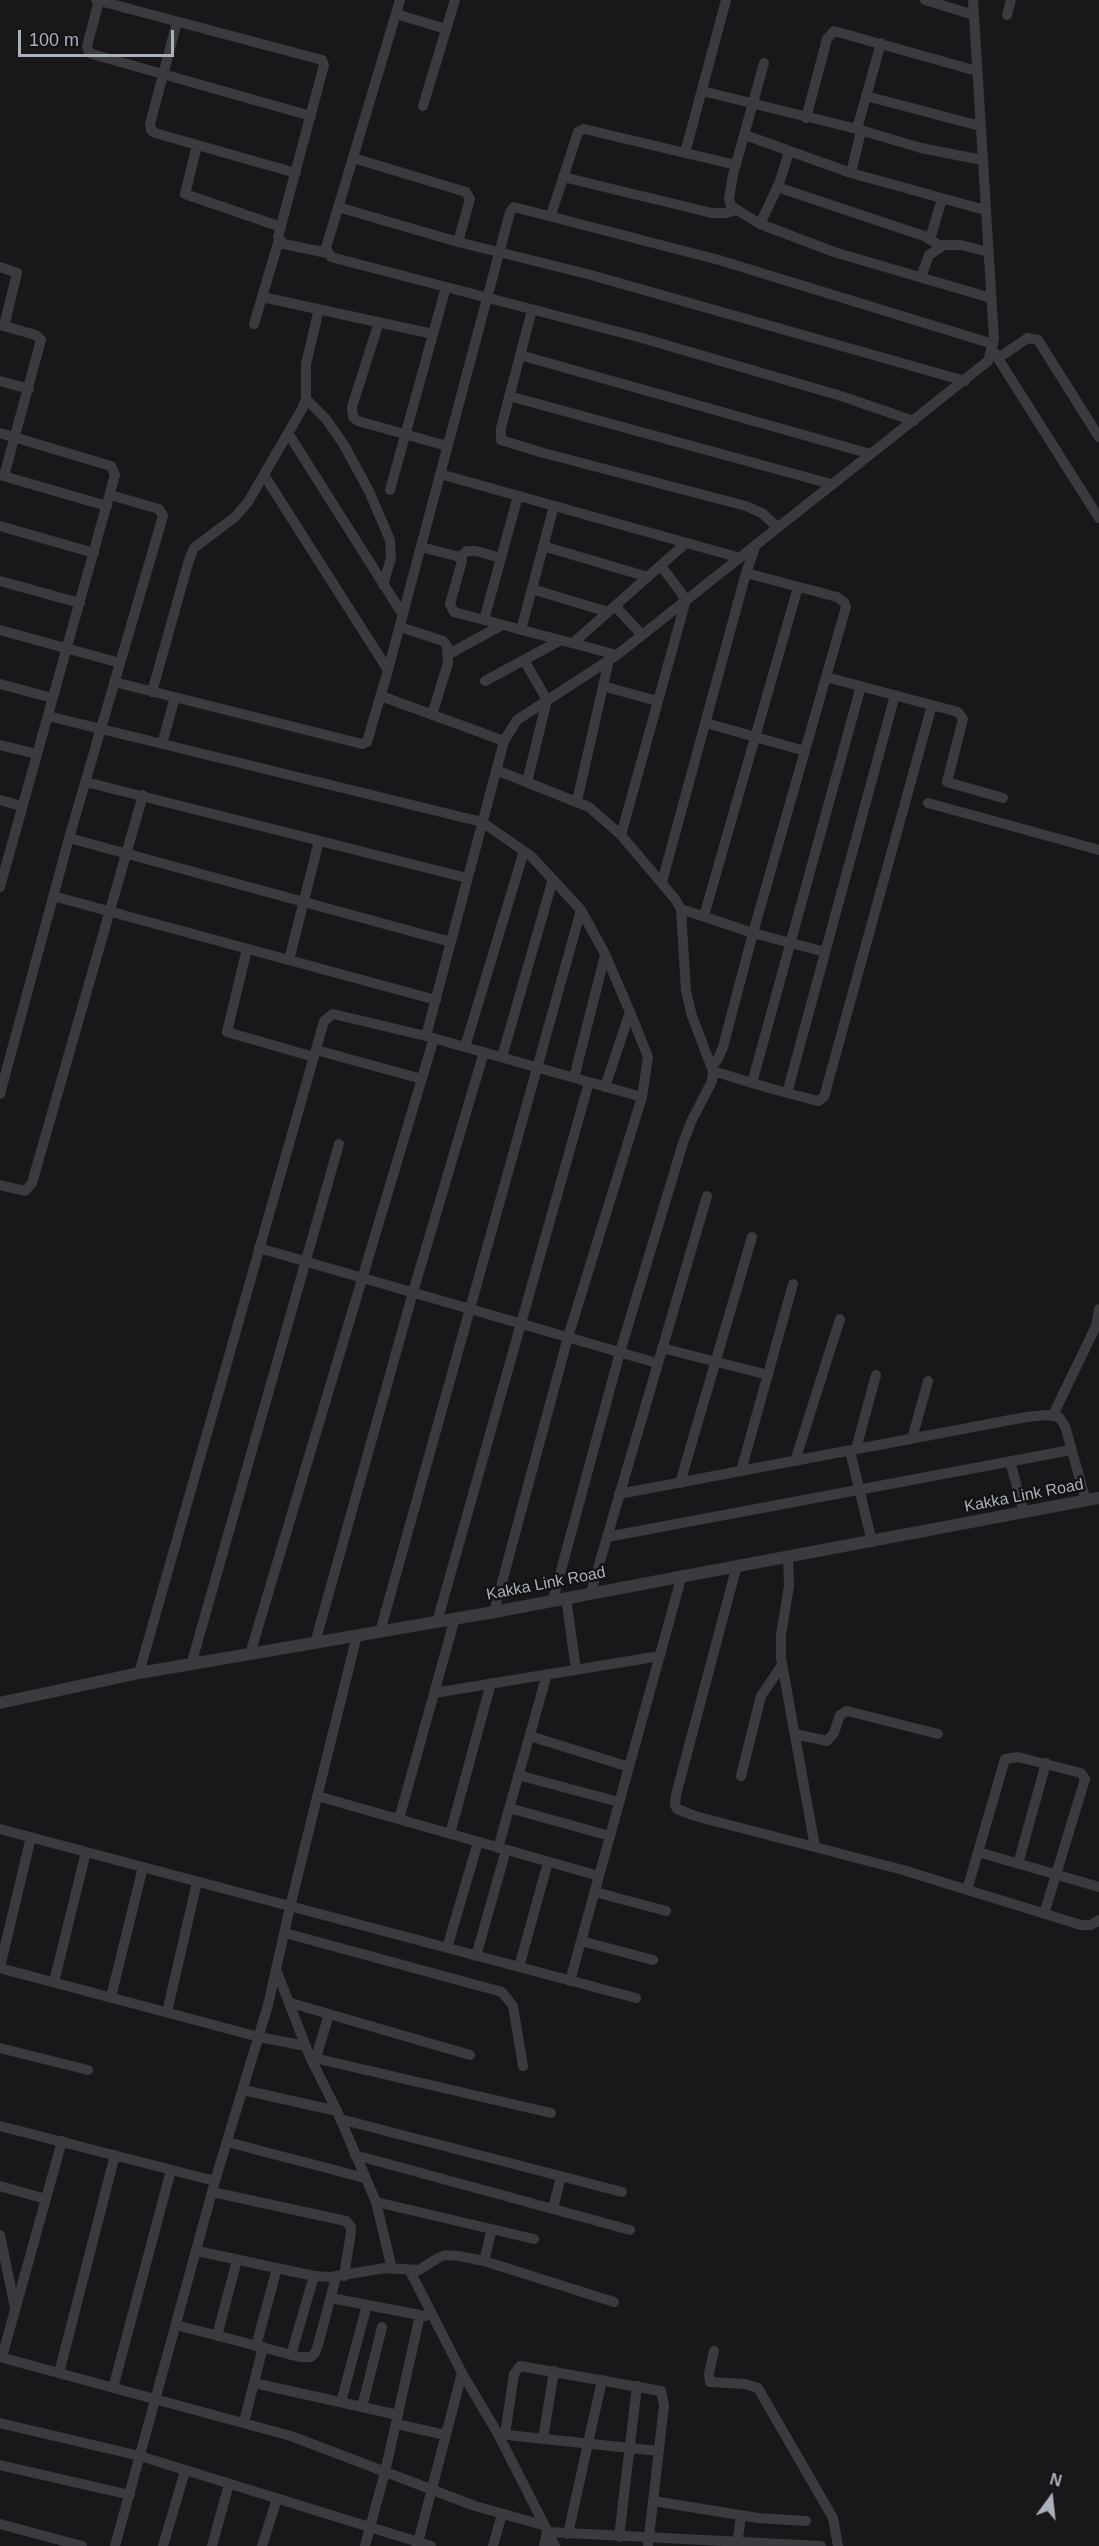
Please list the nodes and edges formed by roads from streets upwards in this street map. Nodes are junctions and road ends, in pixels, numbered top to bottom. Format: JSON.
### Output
{"nodes":[{"id":1,"x":98,"y":0,"type":"edge"},
{"id":2,"x":400,"y":0,"type":"edge"},
{"id":3,"x":455,"y":0,"type":"edge"},
{"id":4,"x":726,"y":0,"type":"edge"},
{"id":5,"x":925,"y":0,"type":"edge"},
{"id":6,"x":973,"y":0,"type":"edge"},
{"id":7,"x":1011,"y":0,"type":"edge"},
{"id":8,"x":938,"y":2,"type":"edge"},
{"id":9,"x":118,"y":3,"type":"edge"},
{"id":10,"x":396,"y":14,"type":"junction"},
{"id":11,"x":974,"y":15,"type":"junction"},
{"id":12,"x":1007,"y":15,"type":"dead end"},
{"id":13,"x":177,"y":22,"type":"junction"},
{"id":14,"x":446,"y":29,"type":"junction"},
{"id":15,"x":881,"y":42,"type":"junction"},
{"id":16,"x":765,"y":63,"type":"dead end"},
{"id":17,"x":977,"y":71,"type":"junction"},
{"id":18,"x":163,"y":74,"type":"junction"},
{"id":19,"x":702,"y":91,"type":"junction"},
{"id":20,"x":866,"y":96,"type":"junction"},
{"id":21,"x":754,"y":105,"type":"junction"},
{"id":22,"x":423,"y":106,"type":"dead end"},
{"id":23,"x":310,"y":116,"type":"junction"},
{"id":24,"x":806,"y":118,"type":"junction"},
{"id":25,"x":980,"y":126,"type":"junction"},
{"id":26,"x":859,"y":130,"type":"junction"},
{"id":27,"x":744,"y":135,"type":"junction"},
{"id":28,"x":197,"y":145,"type":"junction"},
{"id":29,"x":789,"y":152,"type":"junction"},
{"id":30,"x":685,"y":153,"type":"junction"},
{"id":31,"x":353,"y":158,"type":"junction"},
{"id":32,"x":982,"y":160,"type":"junction"},
{"id":33,"x":736,"y":165,"type":"junction"},
{"id":34,"x":296,"y":173,"type":"junction"},
{"id":35,"x":851,"y":173,"type":"junction"},
{"id":36,"x":563,"y":177,"type":"junction"},
{"id":37,"x":777,"y":187,"type":"junction"},
{"id":38,"x":942,"y":199,"type":"junction"},
{"id":39,"x":338,"y":207,"type":"junction"},
{"id":40,"x":736,"y":210,"type":"junction"},
{"id":41,"x":985,"y":210,"type":"junction"},
{"id":42,"x":551,"y":215,"type":"junction"},
{"id":43,"x":760,"y":224,"type":"junction"},
{"id":44,"x":281,"y":227,"type":"junction"},
{"id":45,"x":930,"y":239,"type":"junction"},
{"id":46,"x":279,"y":240,"type":"junction"},
{"id":47,"x":458,"y":242,"type":"junction"},
{"id":48,"x":941,"y":246,"type":"junction"},
{"id":49,"x":988,"y":252,"type":"junction"},
{"id":50,"x":327,"y":253,"type":"junction"},
{"id":51,"x":500,"y":253,"type":"junction"},
{"id":52,"x":0,"y":267,"type":"edge"},
{"id":53,"x":921,"y":277,"type":"junction"},
{"id":54,"x":446,"y":287,"type":"junction"},
{"id":55,"x":262,"y":297,"type":"junction"},
{"id":56,"x":487,"y":298,"type":"junction"},
{"id":57,"x":991,"y":298,"type":"junction"},
{"id":58,"x":319,"y":309,"type":"junction"},
{"id":59,"x":532,"y":310,"type":"junction"},
{"id":60,"x":379,"y":322,"type":"junction"},
{"id":61,"x":254,"y":324,"type":"dead end"},
{"id":62,"x":2,"y":326,"type":"edge"},
{"id":63,"x":433,"y":334,"type":"junction"},
{"id":64,"x":995,"y":350,"type":"junction"},
{"id":65,"x":520,"y":355,"type":"junction"},
{"id":66,"x":0,"y":381,"type":"edge"},
{"id":67,"x":965,"y":381,"type":"junction"},
{"id":68,"x":29,"y":389,"type":"junction"},
{"id":69,"x":509,"y":396,"type":"junction"},
{"id":70,"x":306,"y":399,"type":"junction"},
{"id":71,"x":914,"y":421,"type":"junction"},
{"id":72,"x":0,"y":433,"type":"edge"},
{"id":73,"x":288,"y":433,"type":"junction"},
{"id":74,"x":405,"y":434,"type":"junction"},
{"id":75,"x":15,"y":437,"type":"junction"},
{"id":76,"x":1099,"y":437,"type":"edge"},
{"id":77,"x":447,"y":446,"type":"junction"},
{"id":78,"x":871,"y":454,"type":"junction"},
{"id":79,"x":440,"y":474,"type":"junction"},
{"id":80,"x":2,"y":476,"type":"edge"},
{"id":81,"x":264,"y":476,"type":"junction"},
{"id":82,"x":831,"y":484,"type":"junction"},
{"id":83,"x":390,"y":490,"type":"dead end"},
{"id":84,"x":518,"y":496,"type":"junction"},
{"id":85,"x":108,"y":501,"type":"junction"},
{"id":86,"x":554,"y":506,"type":"junction"},
{"id":87,"x":1099,"y":518,"type":"edge"},
{"id":88,"x":0,"y":526,"type":"edge"},
{"id":89,"x":777,"y":527,"type":"junction"},
{"id":90,"x":686,"y":543,"type":"junction"},
{"id":91,"x":757,"y":543,"type":"junction"},
{"id":92,"x":543,"y":546,"type":"junction"},
{"id":93,"x":421,"y":547,"type":"junction"},
{"id":94,"x":94,"y":553,"type":"junction"},
{"id":95,"x":460,"y":557,"type":"junction"},
{"id":96,"x":501,"y":558,"type":"junction"},
{"id":97,"x":737,"y":558,"type":"junction"},
{"id":98,"x":661,"y":566,"type":"junction"},
{"id":99,"x":746,"y":573,"type":"junction"},
{"id":100,"x":648,"y":577,"type":"junction"},
{"id":101,"x":0,"y":581,"type":"edge"},
{"id":102,"x":383,"y":585,"type":"junction"},
{"id":103,"x":798,"y":587,"type":"junction"},
{"id":104,"x":532,"y":589,"type":"junction"},
{"id":105,"x":685,"y":600,"type":"junction"},
{"id":106,"x":80,"y":603,"type":"junction"},
{"id":107,"x":612,"y":609,"type":"junction"},
{"id":108,"x":403,"y":615,"type":"junction"},
{"id":109,"x":484,"y":620,"type":"junction"},
{"id":110,"x":502,"y":625,"type":"junction"},
{"id":111,"x":400,"y":627,"type":"junction"},
{"id":112,"x":0,"y":630,"type":"edge"},
{"id":113,"x":521,"y":630,"type":"junction"},
{"id":114,"x":642,"y":635,"type":"junction"},
{"id":115,"x":561,"y":640,"type":"junction"},
{"id":116,"x":573,"y":643,"type":"junction"},
{"id":117,"x":66,"y":648,"type":"junction"},
{"id":118,"x":449,"y":654,"type":"junction"},
{"id":119,"x":613,"y":658,"type":"junction"},
{"id":120,"x":525,"y":660,"type":"junction"},
{"id":121,"x":120,"y":663,"type":"junction"},
{"id":122,"x":388,"y":670,"type":"junction"},
{"id":123,"x":825,"y":677,"type":"junction"},
{"id":124,"x":485,"y":681,"type":"dead end"},
{"id":125,"x":114,"y":682,"type":"junction"},
{"id":126,"x":0,"y":684,"type":"edge"},
{"id":127,"x":603,"y":686,"type":"junction"},
{"id":128,"x":861,"y":686,"type":"junction"},
{"id":129,"x":152,"y":692,"type":"junction"},
{"id":130,"x":895,"y":695,"type":"junction"},
{"id":131,"x":381,"y":696,"type":"junction"},
{"id":132,"x":175,"y":697,"type":"junction"},
{"id":133,"x":53,"y":698,"type":"junction"},
{"id":134,"x":547,"y":700,"type":"junction"},
{"id":135,"x":657,"y":701,"type":"junction"},
{"id":136,"x":932,"y":705,"type":"junction"},
{"id":137,"x":48,"y":716,"type":"junction"},
{"id":138,"x":432,"y":716,"type":"junction"},
{"id":139,"x":706,"y":723,"type":"junction"},
{"id":140,"x":101,"y":729,"type":"junction"},
{"id":141,"x":755,"y":737,"type":"junction"},
{"id":142,"x":504,"y":741,"type":"junction"},
{"id":143,"x":162,"y":744,"type":"junction"},
{"id":144,"x":0,"y":745,"type":"edge"},
{"id":145,"x":805,"y":751,"type":"junction"},
{"id":146,"x":37,"y":754,"type":"junction"},
{"id":147,"x":496,"y":770,"type":"junction"},
{"id":148,"x":86,"y":782,"type":"junction"},
{"id":149,"x":527,"y":782,"type":"junction"},
{"id":150,"x":143,"y":795,"type":"junction"},
{"id":151,"x":1003,"y":798,"type":"dead end"},
{"id":152,"x":0,"y":800,"type":"edge"},
{"id":153,"x":577,"y":801,"type":"junction"},
{"id":154,"x":928,"y":803,"type":"dead end"},
{"id":155,"x":22,"y":806,"type":"junction"},
{"id":156,"x":482,"y":822,"type":"junction"},
{"id":157,"x":621,"y":836,"type":"junction"},
{"id":158,"x":69,"y":838,"type":"junction"},
{"id":159,"x":320,"y":841,"type":"junction"},
{"id":160,"x":1099,"y":850,"type":"edge"},
{"id":161,"x":524,"y":851,"type":"junction"},
{"id":162,"x":126,"y":854,"type":"junction"},
{"id":163,"x":467,"y":878,"type":"junction"},
{"id":164,"x":553,"y":879,"type":"junction"},
{"id":165,"x":662,"y":882,"type":"junction"},
{"id":166,"x":0,"y":887,"type":"edge"},
{"id":167,"x":53,"y":896,"type":"junction"},
{"id":168,"x":303,"y":902,"type":"junction"},
{"id":169,"x":681,"y":909,"type":"junction"},
{"id":170,"x":580,"y":910,"type":"junction"},
{"id":171,"x":109,"y":911,"type":"junction"},
{"id":172,"x":704,"y":916,"type":"junction"},
{"id":173,"x":753,"y":933,"type":"junction"},
{"id":174,"x":451,"y":942,"type":"junction"},
{"id":175,"x":790,"y":943,"type":"junction"},
{"id":176,"x":246,"y":949,"type":"junction"},
{"id":177,"x":825,"y":952,"type":"junction"},
{"id":178,"x":605,"y":954,"type":"junction"},
{"id":179,"x":289,"y":960,"type":"junction"},
{"id":180,"x":436,"y":1000,"type":"junction"},
{"id":181,"x":630,"y":1012,"type":"junction"},
{"id":182,"x":430,"y":1037,"type":"junction"},
{"id":183,"x":465,"y":1047,"type":"junction"},
{"id":184,"x":484,"y":1052,"type":"junction"},
{"id":185,"x":315,"y":1053,"type":"junction"},
{"id":186,"x":502,"y":1057,"type":"junction"},
{"id":187,"x":538,"y":1068,"type":"junction"},
{"id":188,"x":713,"y":1068,"type":"junction"},
{"id":189,"x":574,"y":1078,"type":"junction"},
{"id":190,"x":422,"y":1079,"type":"junction"},
{"id":191,"x":589,"y":1082,"type":"junction"},
{"id":192,"x":752,"y":1083,"type":"junction"},
{"id":193,"x":605,"y":1087,"type":"junction"},
{"id":194,"x":0,"y":1091,"type":"edge"},
{"id":195,"x":787,"y":1093,"type":"junction"},
{"id":196,"x":642,"y":1097,"type":"junction"},
{"id":197,"x":339,"y":1144,"type":"dead end"},
{"id":198,"x":0,"y":1185,"type":"edge"},
{"id":199,"x":706,"y":1196,"type":"dead end"},
{"id":200,"x":752,"y":1237,"type":"dead end"},
{"id":201,"x":259,"y":1248,"type":"junction"},
{"id":202,"x":305,"y":1261,"type":"junction"},
{"id":203,"x":361,"y":1277,"type":"junction"},
{"id":204,"x":793,"y":1284,"type":"dead end"},
{"id":205,"x":413,"y":1292,"type":"junction"},
{"id":206,"x":470,"y":1309,"type":"junction"},
{"id":207,"x":1099,"y":1309,"type":"edge"},
{"id":208,"x":840,"y":1319,"type":"dead end"},
{"id":209,"x":521,"y":1324,"type":"junction"},
{"id":210,"x":568,"y":1337,"type":"junction"},
{"id":211,"x":662,"y":1348,"type":"junction"},
{"id":212,"x":620,"y":1352,"type":"junction"},
{"id":213,"x":716,"y":1361,"type":"junction"},
{"id":214,"x":657,"y":1363,"type":"junction"},
{"id":215,"x":768,"y":1375,"type":"junction"},
{"id":216,"x":876,"y":1375,"type":"dead end"},
{"id":217,"x":928,"y":1381,"type":"dead end"},
{"id":218,"x":1053,"y":1415,"type":"junction"},
{"id":219,"x":912,"y":1439,"type":"junction"},
{"id":220,"x":853,"y":1450,"type":"junction"},
{"id":221,"x":1071,"y":1450,"type":"junction"},
{"id":222,"x":795,"y":1461,"type":"junction"},
{"id":223,"x":1010,"y":1461,"type":"junction"},
{"id":224,"x":741,"y":1471,"type":"junction"},
{"id":225,"x":680,"y":1483,"type":"junction"},
{"id":226,"x":860,"y":1490,"type":"junction"},
{"id":227,"x":619,"y":1494,"type":"junction"},
{"id":228,"x":1099,"y":1498,"type":"edge"},
{"id":229,"x":1086,"y":1501,"type":"junction"},
{"id":230,"x":1024,"y":1513,"type":"junction"},
{"id":231,"x":607,"y":1537,"type":"junction"},
{"id":232,"x":872,"y":1542,"type":"junction"},
{"id":233,"x":788,"y":1556,"type":"junction"},
{"id":234,"x":737,"y":1565,"type":"junction"},
{"id":235,"x":682,"y":1575,"type":"junction"},
{"id":236,"x":591,"y":1592,"type":"junction"},
{"id":237,"x":566,"y":1597,"type":"junction"},
{"id":238,"x":553,"y":1600,"type":"junction"},
{"id":239,"x":494,"y":1612,"type":"junction"},
{"id":240,"x":455,"y":1618,"type":"junction"},
{"id":241,"x":437,"y":1622,"type":"junction"},
{"id":242,"x":380,"y":1632,"type":"junction"},
{"id":243,"x":357,"y":1635,"type":"junction"},
{"id":244,"x":315,"y":1643,"type":"junction"},
{"id":245,"x":250,"y":1654,"type":"junction"},
{"id":246,"x":660,"y":1656,"type":"junction"},
{"id":247,"x":191,"y":1665,"type":"junction"},
{"id":248,"x":782,"y":1665,"type":"junction"},
{"id":249,"x":576,"y":1670,"type":"junction"},
{"id":250,"x":139,"y":1673,"type":"junction"},
{"id":251,"x":547,"y":1674,"type":"junction"},
{"id":252,"x":491,"y":1683,"type":"junction"},
{"id":253,"x":434,"y":1693,"type":"junction"},
{"id":254,"x":0,"y":1704,"type":"edge"},
{"id":255,"x":795,"y":1734,"type":"junction"},
{"id":256,"x":938,"y":1734,"type":"dead end"},
{"id":257,"x":530,"y":1736,"type":"junction"},
{"id":258,"x":1046,"y":1763,"type":"junction"},
{"id":259,"x":629,"y":1767,"type":"junction"},
{"id":260,"x":518,"y":1775,"type":"junction"},
{"id":261,"x":741,"y":1776,"type":"dead end"},
{"id":262,"x":317,"y":1796,"type":"junction"},
{"id":263,"x":619,"y":1802,"type":"junction"},
{"id":264,"x":509,"y":1808,"type":"junction"},
{"id":265,"x":399,"y":1819,"type":"junction"},
{"id":266,"x":0,"y":1829,"type":"edge"},
{"id":267,"x":450,"y":1834,"type":"junction"},
{"id":268,"x":610,"y":1836,"type":"junction"},
{"id":269,"x":31,"y":1837,"type":"junction"},
{"id":270,"x":478,"y":1842,"type":"junction"},
{"id":271,"x":816,"y":1847,"type":"junction"},
{"id":272,"x":502,"y":1849,"type":"junction"},
{"id":273,"x":86,"y":1852,"type":"junction"},
{"id":274,"x":978,"y":1852,"type":"junction"},
{"id":275,"x":548,"y":1862,"type":"junction"},
{"id":276,"x":1018,"y":1864,"type":"junction"},
{"id":277,"x":143,"y":1868,"type":"junction"},
{"id":278,"x":1056,"y":1875,"type":"junction"},
{"id":279,"x":599,"y":1876,"type":"junction"},
{"id":280,"x":197,"y":1882,"type":"junction"},
{"id":281,"x":1099,"y":1887,"type":"edge"},
{"id":282,"x":968,"y":1890,"type":"junction"},
{"id":283,"x":594,"y":1892,"type":"junction"},
{"id":284,"x":290,"y":1907,"type":"junction"},
{"id":285,"x":666,"y":1911,"type":"dead end"},
{"id":286,"x":1044,"y":1914,"type":"junction"},
{"id":287,"x":1099,"y":1920,"type":"edge"},
{"id":288,"x":285,"y":1933,"type":"junction"},
{"id":289,"x":581,"y":1941,"type":"junction"},
{"id":290,"x":447,"y":1948,"type":"junction"},
{"id":291,"x":476,"y":1956,"type":"junction"},
{"id":292,"x":653,"y":1960,"type":"dead end"},
{"id":293,"x":0,"y":1967,"type":"edge"},
{"id":294,"x":519,"y":1967,"type":"junction"},
{"id":295,"x":277,"y":1971,"type":"junction"},
{"id":296,"x":570,"y":1981,"type":"junction"},
{"id":297,"x":54,"y":1982,"type":"junction"},
{"id":298,"x":111,"y":1997,"type":"junction"},
{"id":299,"x":636,"y":1998,"type":"dead end"},
{"id":300,"x":291,"y":2003,"type":"junction"},
{"id":301,"x":167,"y":2012,"type":"junction"},
{"id":302,"x":329,"y":2014,"type":"junction"},
{"id":303,"x":259,"y":2037,"type":"junction"},
{"id":304,"x":0,"y":2048,"type":"edge"},
{"id":305,"x":311,"y":2054,"type":"junction"},
{"id":306,"x":470,"y":2055,"type":"dead end"},
{"id":307,"x":523,"y":2066,"type":"dead end"},
{"id":308,"x":88,"y":2070,"type":"dead end"},
{"id":309,"x":243,"y":2090,"type":"junction"},
{"id":310,"x":551,"y":2113,"type":"dead end"},
{"id":311,"x":339,"y":2115,"type":"junction"},
{"id":312,"x":0,"y":2126,"type":"edge"},
{"id":313,"x":62,"y":2142,"type":"junction"},
{"id":314,"x":227,"y":2142,"type":"junction"},
{"id":315,"x":115,"y":2155,"type":"junction"},
{"id":316,"x":355,"y":2155,"type":"junction"},
{"id":317,"x":171,"y":2170,"type":"junction"},
{"id":318,"x":561,"y":2176,"type":"junction"},
{"id":319,"x":365,"y":2178,"type":"junction"},
{"id":320,"x":0,"y":2186,"type":"edge"},
{"id":321,"x":214,"y":2187,"type":"junction"},
{"id":322,"x":622,"y":2192,"type":"dead end"},
{"id":323,"x":46,"y":2199,"type":"junction"},
{"id":324,"x":376,"y":2202,"type":"junction"},
{"id":325,"x":553,"y":2209,"type":"junction"},
{"id":326,"x":492,"y":2229,"type":"junction"},
{"id":327,"x":630,"y":2230,"type":"dead end"},
{"id":328,"x":0,"y":2235,"type":"edge"},
{"id":329,"x":534,"y":2239,"type":"dead end"},
{"id":330,"x":196,"y":2251,"type":"junction"},
{"id":331,"x":237,"y":2260,"type":"junction"},
{"id":332,"x":484,"y":2261,"type":"junction"},
{"id":333,"x":277,"y":2268,"type":"junction"},
{"id":334,"x":392,"y":2269,"type":"junction"},
{"id":335,"x":410,"y":2271,"type":"junction"},
{"id":336,"x":314,"y":2276,"type":"junction"},
{"id":337,"x":340,"y":2276,"type":"junction"},
{"id":338,"x":331,"y":2298,"type":"junction"},
{"id":339,"x":614,"y":2302,"type":"dead end"},
{"id":340,"x":367,"y":2305,"type":"junction"},
{"id":341,"x":16,"y":2310,"type":"junction"},
{"id":342,"x":420,"y":2315,"type":"junction"},
{"id":343,"x":434,"y":2318,"type":"junction"},
{"id":344,"x":176,"y":2325,"type":"junction"},
{"id":345,"x":382,"y":2327,"type":"dead end"},
{"id":346,"x":217,"y":2336,"type":"junction"},
{"id":347,"x":259,"y":2347,"type":"junction"},
{"id":348,"x":714,"y":2351,"type":"dead end"},
{"id":349,"x":291,"y":2355,"type":"junction"},
{"id":350,"x":1,"y":2357,"type":"edge"},
{"id":351,"x":554,"y":2371,"type":"junction"},
{"id":352,"x":59,"y":2373,"type":"junction"},
{"id":353,"x":462,"y":2373,"type":"junction"},
{"id":354,"x":602,"y":2380,"type":"junction"},
{"id":355,"x":254,"y":2383,"type":"junction"},
{"id":356,"x":637,"y":2386,"type":"junction"},
{"id":357,"x":112,"y":2388,"type":"junction"},
{"id":358,"x":156,"y":2400,"type":"junction"},
{"id":359,"x":341,"y":2402,"type":"junction"},
{"id":360,"x":362,"y":2407,"type":"junction"},
{"id":361,"x":397,"y":2420,"type":"junction"},
{"id":362,"x":244,"y":2422,"type":"junction"},
{"id":363,"x":0,"y":2423,"type":"edge"},
{"id":364,"x":502,"y":2434,"type":"junction"},
{"id":365,"x":446,"y":2435,"type":"junction"},
{"id":366,"x":543,"y":2439,"type":"junction"},
{"id":367,"x":588,"y":2443,"type":"junction"},
{"id":368,"x":629,"y":2448,"type":"junction"},
{"id":369,"x":658,"y":2451,"type":"junction"},
{"id":370,"x":140,"y":2456,"type":"junction"},
{"id":371,"x":0,"y":2465,"type":"edge"},
{"id":372,"x":185,"y":2470,"type":"junction"},
{"id":373,"x":385,"y":2472,"type":"junction"},
{"id":374,"x":229,"y":2484,"type":"junction"},
{"id":375,"x":432,"y":2490,"type":"junction"},
{"id":376,"x":130,"y":2495,"type":"junction"},
{"id":377,"x":277,"y":2499,"type":"junction"},
{"id":378,"x":652,"y":2501,"type":"junction"},
{"id":379,"x":502,"y":2514,"type":"junction"},
{"id":380,"x":741,"y":2515,"type":"junction"},
{"id":381,"x":806,"y":2521,"type":"dead end"},
{"id":382,"x":0,"y":2524,"type":"edge"},
{"id":383,"x":370,"y":2528,"type":"junction"},
{"id":384,"x":545,"y":2529,"type":"junction"},
{"id":385,"x":568,"y":2534,"type":"junction"},
{"id":386,"x":619,"y":2537,"type":"junction"},
{"id":387,"x":648,"y":2542,"type":"edge"},
{"id":388,"x":418,"y":2544,"type":"edge"},
{"id":389,"x":737,"y":2544,"type":"edge"},
{"id":390,"x":82,"y":2546,"type":"edge"},
{"id":391,"x":115,"y":2546,"type":"edge"},
{"id":392,"x":164,"y":2546,"type":"edge"},
{"id":393,"x":212,"y":2546,"type":"edge"},
{"id":394,"x":262,"y":2546,"type":"edge"},
{"id":395,"x":365,"y":2546,"type":"edge"},
{"id":396,"x":431,"y":2546,"type":"edge"},
{"id":397,"x":493,"y":2546,"type":"edge"},
{"id":398,"x":544,"y":2546,"type":"edge"},
{"id":399,"x":555,"y":2546,"type":"edge"},
{"id":400,"x":821,"y":2546,"type":"edge"},
{"id":401,"x":837,"y":2546,"type":"edge"}],
"edges":[{"from":1,"to":9,"type":"street"},
{"from":1,"to":18,"type":"street"},
{"from":2,"to":10,"type":"street"},
{"from":3,"to":14,"type":"street"},
{"from":4,"to":19,"type":"street"},
{"from":5,"to":8,"type":"street"},
{"from":6,"to":11,"type":"street"},
{"from":7,"to":12,"type":"street"},
{"from":8,"to":11,"type":"street"},
{"from":9,"to":13,"type":"street"},
{"from":10,"to":14,"type":"street"},
{"from":10,"to":31,"type":"street"},
{"from":11,"to":17,"type":"street"},
{"from":13,"to":18,"type":"street"},
{"from":13,"to":23,"type":"street"},
{"from":14,"to":22,"type":"street"},
{"from":15,"to":17,"type":"street"},
{"from":15,"to":20,"type":"street"},
{"from":15,"to":24,"type":"street"},
{"from":16,"to":21,"type":"street"},
{"from":17,"to":25,"type":"street"},
{"from":18,"to":23,"type":"street"},
{"from":18,"to":28,"type":"street"},
{"from":19,"to":21,"type":"street"},
{"from":19,"to":30,"type":"street"},
{"from":20,"to":25,"type":"street"},
{"from":20,"to":26,"type":"street"},
{"from":21,"to":24,"type":"street"},
{"from":21,"to":27,"type":"street"},
{"from":23,"to":34,"type":"street"},
{"from":24,"to":26,"type":"street"},
{"from":25,"to":32,"type":"street"},
{"from":26,"to":32,"type":"street"},
{"from":26,"to":35,"type":"street"},
{"from":27,"to":29,"type":"street"},
{"from":27,"to":33,"type":"street"},
{"from":28,"to":34,"type":"street"},
{"from":28,"to":44,"type":"street"},
{"from":29,"to":35,"type":"street"},
{"from":29,"to":37,"type":"street"},
{"from":30,"to":33,"type":"street"},
{"from":30,"to":36,"type":"street"},
{"from":31,"to":39,"type":"street"},
{"from":31,"to":47,"type":"street"},
{"from":32,"to":41,"type":"street"},
{"from":33,"to":40,"type":"street"},
{"from":34,"to":44,"type":"street"},
{"from":35,"to":38,"type":"street"},
{"from":36,"to":40,"type":"street"},
{"from":36,"to":42,"type":"street"},
{"from":37,"to":43,"type":"street"},
{"from":37,"to":45,"type":"street"},
{"from":38,"to":41,"type":"street"},
{"from":38,"to":45,"type":"street"},
{"from":39,"to":47,"type":"street"},
{"from":39,"to":50,"type":"street"},
{"from":40,"to":43,"type":"street"},
{"from":41,"to":49,"type":"street"},
{"from":42,"to":51,"type":"street"},
{"from":42,"to":64,"type":"street"},
{"from":43,"to":53,"type":"street"},
{"from":44,"to":46,"type":"street"},
{"from":45,"to":48,"type":"street"},
{"from":46,"to":50,"type":"street"},
{"from":46,"to":55,"type":"street"},
{"from":47,"to":51,"type":"street"},
{"from":48,"to":49,"type":"street"},
{"from":48,"to":53,"type":"street"},
{"from":49,"to":57,"type":"street"},
{"from":50,"to":54,"type":"street"},
{"from":51,"to":56,"type":"street"},
{"from":51,"to":67,"type":"street"},
{"from":52,"to":62,"type":"street"},
{"from":53,"to":57,"type":"street"},
{"from":54,"to":56,"type":"street"},
{"from":54,"to":63,"type":"street"},
{"from":55,"to":58,"type":"street"},
{"from":55,"to":61,"type":"street"},
{"from":56,"to":59,"type":"street"},
{"from":56,"to":77,"type":"street"},
{"from":57,"to":64,"type":"street"},
{"from":58,"to":60,"type":"street"},
{"from":58,"to":70,"type":"street"},
{"from":59,"to":65,"type":"street"},
{"from":59,"to":71,"type":"street"},
{"from":60,"to":63,"type":"street"},
{"from":60,"to":74,"type":"street"},
{"from":62,"to":68,"type":"street"},
{"from":63,"to":74,"type":"street"},
{"from":64,"to":67,"type":"street"},
{"from":64,"to":76,"type":"street"},
{"from":64,"to":87,"type":"street"},
{"from":65,"to":69,"type":"street"},
{"from":65,"to":78,"type":"street"},
{"from":66,"to":68,"type":"street"},
{"from":67,"to":71,"type":"street"},
{"from":68,"to":75,"type":"street"},
{"from":69,"to":82,"type":"street"},
{"from":69,"to":89,"type":"street"},
{"from":70,"to":73,"type":"street"},
{"from":70,"to":102,"type":"street"},
{"from":71,"to":78,"type":"street"},
{"from":72,"to":75,"type":"street"},
{"from":73,"to":81,"type":"street"},
{"from":73,"to":102,"type":"street"},
{"from":74,"to":77,"type":"street"},
{"from":74,"to":83,"type":"street"},
{"from":75,"to":80,"type":"street"},
{"from":75,"to":85,"type":"street"},
{"from":77,"to":79,"type":"street"},
{"from":78,"to":82,"type":"street"},
{"from":79,"to":84,"type":"street"},
{"from":79,"to":93,"type":"street"},
{"from":80,"to":85,"type":"street"},
{"from":81,"to":122,"type":"street"},
{"from":81,"to":129,"type":"street"},
{"from":82,"to":89,"type":"street"},
{"from":84,"to":86,"type":"street"},
{"from":84,"to":96,"type":"street"},
{"from":85,"to":94,"type":"street"},
{"from":85,"to":121,"type":"street"},
{"from":86,"to":90,"type":"street"},
{"from":86,"to":92,"type":"street"},
{"from":88,"to":94,"type":"street"},
{"from":89,"to":91,"type":"street"},
{"from":90,"to":97,"type":"street"},
{"from":90,"to":98,"type":"street"},
{"from":91,"to":97,"type":"street"},
{"from":91,"to":99,"type":"street"},
{"from":92,"to":100,"type":"street"},
{"from":92,"to":104,"type":"street"},
{"from":93,"to":95,"type":"street"},
{"from":93,"to":108,"type":"street"},
{"from":94,"to":106,"type":"street"},
{"from":95,"to":96,"type":"street"},
{"from":95,"to":109,"type":"street"},
{"from":96,"to":109,"type":"street"},
{"from":97,"to":105,"type":"street"},
{"from":98,"to":100,"type":"street"},
{"from":98,"to":105,"type":"street"},
{"from":99,"to":103,"type":"street"},
{"from":99,"to":139,"type":"street"},
{"from":100,"to":107,"type":"street"},
{"from":101,"to":106,"type":"street"},
{"from":102,"to":108,"type":"street"},
{"from":103,"to":123,"type":"street"},
{"from":103,"to":141,"type":"street"},
{"from":104,"to":107,"type":"street"},
{"from":104,"to":113,"type":"street"},
{"from":105,"to":114,"type":"street"},
{"from":105,"to":135,"type":"street"},
{"from":106,"to":117,"type":"street"},
{"from":107,"to":114,"type":"street"},
{"from":107,"to":116,"type":"street"},
{"from":108,"to":111,"type":"street"},
{"from":109,"to":110,"type":"street"},
{"from":110,"to":113,"type":"street"},
{"from":110,"to":118,"type":"street"},
{"from":111,"to":118,"type":"street"},
{"from":111,"to":122,"type":"street"},
{"from":112,"to":117,"type":"street"},
{"from":113,"to":115,"type":"street"},
{"from":114,"to":119,"type":"street"},
{"from":115,"to":116,"type":"street"},
{"from":115,"to":120,"type":"street"},
{"from":116,"to":119,"type":"street"},
{"from":117,"to":121,"type":"street"},
{"from":117,"to":133,"type":"street"},
{"from":118,"to":138,"type":"street"},
{"from":119,"to":127,"type":"street"},
{"from":119,"to":134,"type":"street"},
{"from":120,"to":124,"type":"street"},
{"from":120,"to":134,"type":"street"},
{"from":121,"to":125,"type":"street"},
{"from":122,"to":131,"type":"street"},
{"from":123,"to":128,"type":"street"},
{"from":123,"to":145,"type":"street"},
{"from":125,"to":129,"type":"street"},
{"from":125,"to":140,"type":"street"},
{"from":126,"to":133,"type":"street"},
{"from":127,"to":135,"type":"street"},
{"from":127,"to":153,"type":"street"},
{"from":128,"to":130,"type":"street"},
{"from":128,"to":175,"type":"street"},
{"from":129,"to":132,"type":"street"},
{"from":130,"to":136,"type":"street"},
{"from":130,"to":177,"type":"street"},
{"from":131,"to":132,"type":"street"},
{"from":131,"to":138,"type":"street"},
{"from":132,"to":143,"type":"street"},
{"from":133,"to":137,"type":"street"},
{"from":134,"to":142,"type":"street"},
{"from":134,"to":149,"type":"street"},
{"from":135,"to":157,"type":"street"},
{"from":136,"to":151,"type":"street"},
{"from":136,"to":195,"type":"street"},
{"from":137,"to":140,"type":"street"},
{"from":137,"to":146,"type":"street"},
{"from":138,"to":142,"type":"street"},
{"from":139,"to":141,"type":"street"},
{"from":139,"to":165,"type":"street"},
{"from":140,"to":143,"type":"street"},
{"from":140,"to":148,"type":"street"},
{"from":141,"to":145,"type":"street"},
{"from":141,"to":172,"type":"street"},
{"from":142,"to":147,"type":"street"},
{"from":143,"to":156,"type":"street"},
{"from":144,"to":146,"type":"street"},
{"from":145,"to":173,"type":"street"},
{"from":146,"to":155,"type":"street"},
{"from":147,"to":149,"type":"street"},
{"from":147,"to":156,"type":"street"},
{"from":148,"to":150,"type":"street"},
{"from":148,"to":158,"type":"street"},
{"from":149,"to":153,"type":"street"},
{"from":150,"to":159,"type":"street"},
{"from":150,"to":162,"type":"street"},
{"from":152,"to":155,"type":"street"},
{"from":153,"to":157,"type":"street"},
{"from":154,"to":160,"type":"street"},
{"from":155,"to":166,"type":"street"},
{"from":156,"to":161,"type":"street"},
{"from":156,"to":163,"type":"street"},
{"from":157,"to":165,"type":"street"},
{"from":158,"to":162,"type":"street"},
{"from":158,"to":167,"type":"street"},
{"from":159,"to":163,"type":"street"},
{"from":159,"to":168,"type":"street"},
{"from":161,"to":164,"type":"street"},
{"from":161,"to":183,"type":"street"},
{"from":162,"to":168,"type":"street"},
{"from":162,"to":171,"type":"street"},
{"from":163,"to":174,"type":"street"},
{"from":164,"to":170,"type":"street"},
{"from":164,"to":186,"type":"street"},
{"from":165,"to":169,"type":"street"},
{"from":167,"to":171,"type":"street"},
{"from":167,"to":194,"type":"street"},
{"from":168,"to":174,"type":"street"},
{"from":168,"to":179,"type":"street"},
{"from":169,"to":172,"type":"street"},
{"from":169,"to":188,"type":"street"},
{"from":170,"to":178,"type":"street"},
{"from":170,"to":187,"type":"street"},
{"from":171,"to":176,"type":"street"},
{"from":171,"to":198,"type":"street"},
{"from":172,"to":173,"type":"street"},
{"from":173,"to":175,"type":"street"},
{"from":173,"to":188,"type":"street"},
{"from":174,"to":180,"type":"street"},
{"from":175,"to":177,"type":"street"},
{"from":175,"to":192,"type":"street"},
{"from":176,"to":179,"type":"street"},
{"from":176,"to":185,"type":"street"},
{"from":177,"to":195,"type":"street"},
{"from":178,"to":181,"type":"street"},
{"from":178,"to":189,"type":"street"},
{"from":179,"to":180,"type":"street"},
{"from":180,"to":182,"type":"street"},
{"from":181,"to":193,"type":"street"},
{"from":181,"to":196,"type":"street"},
{"from":182,"to":183,"type":"street"},
{"from":182,"to":185,"type":"street"},
{"from":182,"to":190,"type":"street"},
{"from":183,"to":184,"type":"street"},
{"from":184,"to":186,"type":"street"},
{"from":184,"to":205,"type":"street"},
{"from":185,"to":190,"type":"street"},
{"from":185,"to":201,"type":"street"},
{"from":186,"to":187,"type":"street"},
{"from":187,"to":189,"type":"street"},
{"from":187,"to":206,"type":"street"},
{"from":188,"to":192,"type":"street"},
{"from":188,"to":212,"type":"street"},
{"from":189,"to":191,"type":"street"},
{"from":190,"to":203,"type":"street"},
{"from":191,"to":193,"type":"street"},
{"from":191,"to":209,"type":"street"},
{"from":192,"to":195,"type":"street"},
{"from":193,"to":196,"type":"street"},
{"from":196,"to":210,"type":"street"},
{"from":197,"to":202,"type":"street"},
{"from":199,"to":211,"type":"street"},
{"from":200,"to":213,"type":"street"},
{"from":201,"to":202,"type":"street"},
{"from":201,"to":250,"type":"street"},
{"from":202,"to":203,"type":"street"},
{"from":202,"to":247,"type":"street"},
{"from":203,"to":205,"type":"street"},
{"from":203,"to":245,"type":"street"},
{"from":204,"to":215,"type":"street"},
{"from":205,"to":206,"type":"street"},
{"from":205,"to":244,"type":"street"},
{"from":206,"to":209,"type":"street"},
{"from":206,"to":242,"type":"street"},
{"from":207,"to":218,"type":"street"},
{"from":208,"to":222,"type":"street"},
{"from":209,"to":210,"type":"street"},
{"from":209,"to":241,"type":"street"},
{"from":210,"to":212,"type":"street"},
{"from":210,"to":239,"type":"street"},
{"from":211,"to":213,"type":"street"},
{"from":211,"to":214,"type":"street"},
{"from":212,"to":214,"type":"street"},
{"from":212,"to":238,"type":"street"},
{"from":213,"to":215,"type":"street"},
{"from":213,"to":225,"type":"street"},
{"from":214,"to":227,"type":"street"},
{"from":215,"to":224,"type":"street"},
{"from":216,"to":220,"type":"street"},
{"from":217,"to":219,"type":"street"},
{"from":218,"to":219,"type":"street"},
{"from":218,"to":221,"type":"street"},
{"from":219,"to":220,"type":"street"},
{"from":220,"to":222,"type":"street"},
{"from":220,"to":226,"type":"street"},
{"from":221,"to":223,"type":"street"},
{"from":221,"to":229,"type":"street"},
{"from":222,"to":224,"type":"street"},
{"from":223,"to":226,"type":"street"},
{"from":223,"to":230,"type":"street"},
{"from":224,"to":225,"type":"street"},
{"from":225,"to":227,"type":"street"},
{"from":226,"to":231,"type":"street"},
{"from":226,"to":232,"type":"street"},
{"from":227,"to":231,"type":"street"},
{"from":228,"to":229,"type":"street","name":"Kakka Link Road"},
{"from":229,"to":230,"type":"street","name":"Kakka Link Road"},
{"from":230,"to":232,"type":"street","name":"Kakka Link Road"},
{"from":231,"to":236,"type":"street"},
{"from":232,"to":233,"type":"street","name":"Kakka Link Road"},
{"from":233,"to":234,"type":"street","name":"Kakka Link Road"},
{"from":233,"to":248,"type":"street"},
{"from":234,"to":235,"type":"street","name":"Kakka Link Road"},
{"from":234,"to":271,"type":"street"},
{"from":235,"to":236,"type":"street","name":"Kakka Link Road"},
{"from":235,"to":246,"type":"street"},
{"from":236,"to":237,"type":"street","name":"Kakka Link Road"},
{"from":237,"to":238,"type":"street","name":"Kakka Link Road"},
{"from":237,"to":249,"type":"street"},
{"from":238,"to":239,"type":"street","name":"Kakka Link Road"},
{"from":239,"to":240,"type":"street","name":"Kakka Link Road"},
{"from":240,"to":241,"type":"street","name":"Kakka Link Road"},
{"from":240,"to":253,"type":"street"},
{"from":241,"to":242,"type":"street","name":"Kakka Link Road"},
{"from":242,"to":243,"type":"street","name":"Kakka Link Road"},
{"from":243,"to":244,"type":"street","name":"Kakka Link Road"},
{"from":243,"to":262,"type":"street"},
{"from":244,"to":245,"type":"street","name":"Kakka Link Road"},
{"from":245,"to":247,"type":"street","name":"Kakka Link Road"},
{"from":246,"to":249,"type":"street"},
{"from":246,"to":259,"type":"street"},
{"from":247,"to":250,"type":"street","name":"Kakka Link Road"},
{"from":248,"to":255,"type":"street"},
{"from":248,"to":261,"type":"street"},
{"from":249,"to":251,"type":"street"},
{"from":250,"to":254,"type":"street","name":"Kakka Link Road"},
{"from":251,"to":252,"type":"street"},
{"from":251,"to":257,"type":"street"},
{"from":252,"to":253,"type":"street"},
{"from":252,"to":267,"type":"street"},
{"from":253,"to":265,"type":"street"},
{"from":255,"to":256,"type":"street"},
{"from":255,"to":271,"type":"street"},
{"from":257,"to":259,"type":"street"},
{"from":257,"to":260,"type":"street"},
{"from":258,"to":274,"type":"street"},
{"from":258,"to":276,"type":"street"},
{"from":258,"to":278,"type":"street"},
{"from":259,"to":263,"type":"street"},
{"from":260,"to":263,"type":"street"},
{"from":260,"to":264,"type":"street"},
{"from":262,"to":265,"type":"street"},
{"from":262,"to":284,"type":"street"},
{"from":263,"to":268,"type":"street"},
{"from":264,"to":268,"type":"street"},
{"from":264,"to":272,"type":"street"},
{"from":265,"to":267,"type":"street"},
{"from":266,"to":269,"type":"street"},
{"from":267,"to":270,"type":"street"},
{"from":268,"to":279,"type":"street"},
{"from":269,"to":273,"type":"street"},
{"from":269,"to":293,"type":"street"},
{"from":270,"to":272,"type":"street"},
{"from":270,"to":290,"type":"street"},
{"from":271,"to":282,"type":"street"},
{"from":272,"to":275,"type":"street"},
{"from":272,"to":291,"type":"street"},
{"from":273,"to":277,"type":"street"},
{"from":273,"to":297,"type":"street"},
{"from":274,"to":276,"type":"street"},
{"from":274,"to":282,"type":"street"},
{"from":275,"to":279,"type":"street"},
{"from":275,"to":294,"type":"street"},
{"from":276,"to":278,"type":"street"},
{"from":277,"to":280,"type":"street"},
{"from":277,"to":298,"type":"street"},
{"from":278,"to":281,"type":"street"},
{"from":278,"to":286,"type":"street"},
{"from":279,"to":283,"type":"street"},
{"from":280,"to":284,"type":"street"},
{"from":280,"to":301,"type":"street"},
{"from":282,"to":286,"type":"street"},
{"from":283,"to":285,"type":"street"},
{"from":283,"to":289,"type":"street"},
{"from":284,"to":288,"type":"street"},
{"from":284,"to":290,"type":"street"},
{"from":286,"to":287,"type":"street"},
{"from":288,"to":295,"type":"street"},
{"from":288,"to":307,"type":"street"},
{"from":289,"to":292,"type":"street"},
{"from":289,"to":296,"type":"street"},
{"from":290,"to":291,"type":"street"},
{"from":291,"to":294,"type":"street"},
{"from":293,"to":297,"type":"street"},
{"from":294,"to":296,"type":"street"},
{"from":295,"to":300,"type":"street"},
{"from":295,"to":303,"type":"street"},
{"from":296,"to":299,"type":"street"},
{"from":297,"to":298,"type":"street"},
{"from":298,"to":301,"type":"street"},
{"from":300,"to":302,"type":"street"},
{"from":300,"to":305,"type":"street"},
{"from":301,"to":303,"type":"street"},
{"from":302,"to":305,"type":"street"},
{"from":302,"to":306,"type":"street"},
{"from":303,"to":305,"type":"street"},
{"from":303,"to":309,"type":"street"},
{"from":304,"to":308,"type":"street"},
{"from":305,"to":310,"type":"street"},
{"from":305,"to":311,"type":"street"},
{"from":309,"to":311,"type":"street"},
{"from":309,"to":314,"type":"street"},
{"from":311,"to":316,"type":"street"},
{"from":311,"to":318,"type":"street"},
{"from":312,"to":313,"type":"street"},
{"from":313,"to":315,"type":"street"},
{"from":313,"to":323,"type":"street"},
{"from":314,"to":319,"type":"street"},
{"from":314,"to":321,"type":"street"},
{"from":315,"to":317,"type":"street"},
{"from":315,"to":352,"type":"street"},
{"from":316,"to":319,"type":"street"},
{"from":316,"to":325,"type":"street"},
{"from":317,"to":321,"type":"street"},
{"from":317,"to":357,"type":"street"},
{"from":318,"to":322,"type":"street"},
{"from":318,"to":325,"type":"street"},
{"from":319,"to":324,"type":"street"},
{"from":320,"to":323,"type":"street"},
{"from":321,"to":330,"type":"street"},
{"from":321,"to":337,"type":"street"},
{"from":323,"to":341,"type":"street"},
{"from":324,"to":326,"type":"street"},
{"from":324,"to":334,"type":"street"},
{"from":325,"to":327,"type":"street"},
{"from":326,"to":329,"type":"street"},
{"from":326,"to":332,"type":"street"},
{"from":328,"to":341,"type":"street"},
{"from":330,"to":331,"type":"street"},
{"from":330,"to":344,"type":"street"},
{"from":331,"to":333,"type":"street"},
{"from":331,"to":346,"type":"street"},
{"from":332,"to":335,"type":"street"},
{"from":332,"to":339,"type":"street"},
{"from":333,"to":336,"type":"street"},
{"from":333,"to":347,"type":"street"},
{"from":334,"to":335,"type":"street"},
{"from":334,"to":337,"type":"street"},
{"from":335,"to":343,"type":"street"},
{"from":336,"to":337,"type":"street"},
{"from":336,"to":349,"type":"street"},
{"from":337,"to":338,"type":"street"},
{"from":338,"to":340,"type":"street"},
{"from":338,"to":349,"type":"street"},
{"from":340,"to":342,"type":"street"},
{"from":340,"to":359,"type":"street"},
{"from":341,"to":350,"type":"street"},
{"from":342,"to":343,"type":"street"},
{"from":342,"to":361,"type":"street"},
{"from":343,"to":353,"type":"street"},
{"from":344,"to":346,"type":"street"},
{"from":344,"to":358,"type":"street"},
{"from":345,"to":360,"type":"street"},
{"from":346,"to":347,"type":"street"},
{"from":347,"to":349,"type":"street"},
{"from":347,"to":355,"type":"street"},
{"from":348,"to":401,"type":"street"},
{"from":350,"to":352,"type":"street"},
{"from":351,"to":354,"type":"street"},
{"from":351,"to":364,"type":"street"},
{"from":351,"to":366,"type":"street"},
{"from":352,"to":357,"type":"street"},
{"from":353,"to":364,"type":"street"},
{"from":353,"to":365,"type":"street"},
{"from":354,"to":356,"type":"street"},
{"from":354,"to":367,"type":"street"},
{"from":355,"to":359,"type":"street"},
{"from":355,"to":362,"type":"street"},
{"from":356,"to":368,"type":"street"},
{"from":356,"to":369,"type":"street"},
{"from":357,"to":358,"type":"street"},
{"from":358,"to":362,"type":"street"},
{"from":358,"to":370,"type":"street"},
{"from":359,"to":360,"type":"street"},
{"from":360,"to":361,"type":"street"},
{"from":361,"to":365,"type":"street"},
{"from":361,"to":373,"type":"street"},
{"from":362,"to":373,"type":"street"},
{"from":363,"to":370,"type":"street"},
{"from":364,"to":366,"type":"street"},
{"from":364,"to":384,"type":"street"},
{"from":365,"to":375,"type":"street"},
{"from":366,"to":367,"type":"street"},
{"from":367,"to":368,"type":"street"},
{"from":367,"to":385,"type":"street"},
{"from":368,"to":369,"type":"street"},
{"from":368,"to":386,"type":"street"},
{"from":369,"to":378,"type":"street"},
{"from":370,"to":372,"type":"street"},
{"from":370,"to":376,"type":"street"},
{"from":371,"to":376,"type":"street"},
{"from":372,"to":374,"type":"street"},
{"from":372,"to":392,"type":"street"},
{"from":373,"to":375,"type":"street"},
{"from":373,"to":383,"type":"street"},
{"from":374,"to":377,"type":"street"},
{"from":374,"to":393,"type":"street"},
{"from":375,"to":379,"type":"street"},
{"from":375,"to":388,"type":"street"},
{"from":376,"to":391,"type":"street"},
{"from":377,"to":383,"type":"street"},
{"from":377,"to":394,"type":"street"},
{"from":378,"to":380,"type":"street"},
{"from":378,"to":387,"type":"street"},
{"from":379,"to":384,"type":"street"},
{"from":379,"to":397,"type":"street"},
{"from":380,"to":381,"type":"street"},
{"from":380,"to":389,"type":"street"},
{"from":382,"to":390,"type":"street"},
{"from":383,"to":388,"type":"street"},
{"from":383,"to":395,"type":"street"},
{"from":384,"to":385,"type":"street"},
{"from":384,"to":398,"type":"street"},
{"from":384,"to":399,"type":"street"},
{"from":385,"to":386,"type":"street"},
{"from":386,"to":387,"type":"street"},
{"from":387,"to":389,"type":"street"},
{"from":388,"to":396,"type":"street"},
{"from":389,"to":400,"type":"street"}]}
